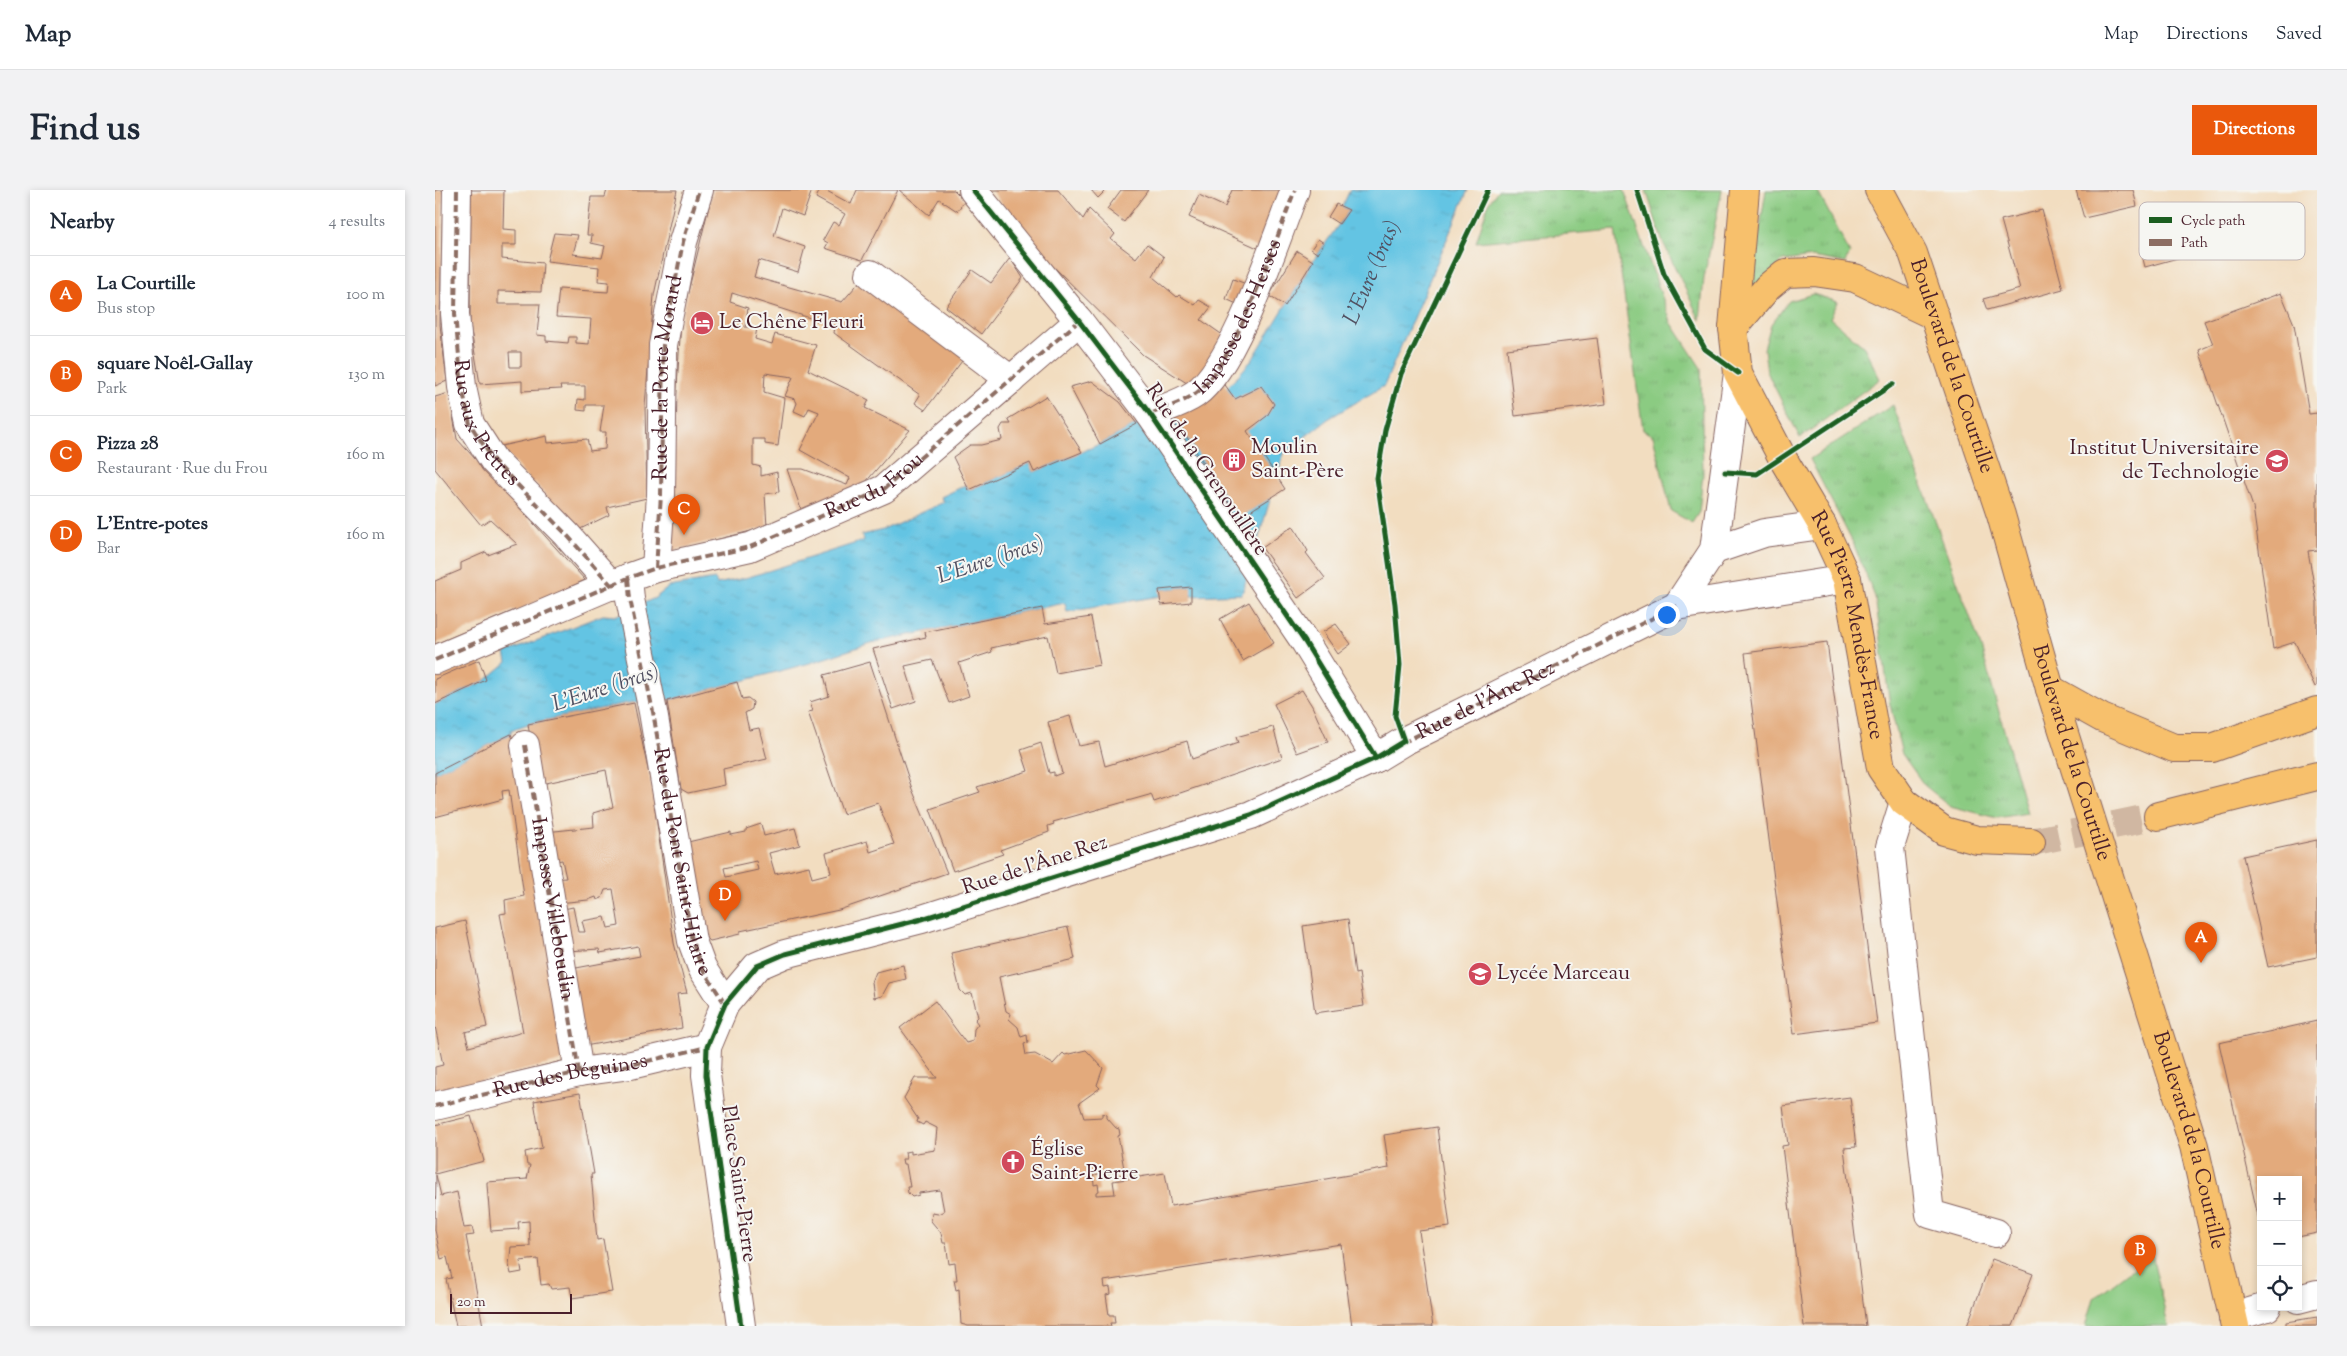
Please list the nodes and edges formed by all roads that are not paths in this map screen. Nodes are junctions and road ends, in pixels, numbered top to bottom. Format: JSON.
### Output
{"nodes":[{"id":1,"x":457,"y":190,"type":"edge"},
{"id":2,"x":699,"y":190,"type":"edge"},
{"id":3,"x":973,"y":190,"type":"edge"},
{"id":4,"x":1295,"y":190,"type":"edge"},
{"id":5,"x":1745,"y":190,"type":"edge"},
{"id":6,"x":1879,"y":190,"type":"edge"},
{"id":7,"x":870,"y":274,"type":"dead end"},
{"id":8,"x":1935,"y":316,"type":"junction"},
{"id":9,"x":1079,"y":321,"type":"junction"},
{"id":10,"x":1733,"y":328,"type":"junction"},
{"id":11,"x":1737,"y":373,"type":"junction"},
{"id":12,"x":1011,"y":380,"type":"junction"},
{"id":13,"x":1149,"y":414,"type":"junction"},
{"id":14,"x":1822,"y":526,"type":"junction"},
{"id":15,"x":1714,"y":550,"type":"junction"},
{"id":16,"x":656,"y":568,"type":"junction"},
{"id":17,"x":1847,"y":579,"type":"junction"},
{"id":18,"x":623,"y":588,"type":"junction"},
{"id":19,"x":1677,"y":606,"type":"junction"},
{"id":20,"x":435,"y":660,"type":"edge"},
{"id":21,"x":2050,"y":689,"type":"junction"},
{"id":22,"x":2317,"y":711,"type":"edge"},
{"id":23,"x":525,"y":745,"type":"dead end"},
{"id":24,"x":1376,"y":758,"type":"junction"},
{"id":25,"x":2317,"y":776,"type":"edge"},
{"id":26,"x":1904,"y":802,"type":"junction"},
{"id":27,"x":2158,"y":816,"type":"tunnel mouth"},
{"id":28,"x":2031,"y":842,"type":"tunnel mouth"},
{"id":29,"x":725,"y":1004,"type":"junction"},
{"id":30,"x":707,"y":1047,"type":"junction"},
{"id":31,"x":579,"y":1072,"type":"junction"},
{"id":32,"x":435,"y":1106,"type":"edge"},
{"id":33,"x":1996,"y":1233,"type":"dead end"},
{"id":34,"x":2317,"y":1294,"type":"edge"},
{"id":35,"x":2302,"y":1298,"type":"edge"},
{"id":36,"x":2258,"y":1311,"type":"edge"},
{"id":37,"x":2234,"y":1321,"type":"edge"},
{"id":38,"x":741,"y":1326,"type":"edge"}],
"edges":[{"from":1,"to":18,"type":"street","name":"Rue aux Prêtres"},
{"from":2,"to":16,"type":"street","name":"Rue de la Porte Morard"},
{"from":3,"to":9,"type":"street","name":"Rue de la Grenouillère"},
{"from":4,"to":13,"type":"street","name":"Impasse des Herses"},
{"from":5,"to":10,"type":"main road","name":"Rue Pierre Mendès-France"},
{"from":6,"to":8,"type":"main road","name":"Boulevard de la Courtille"},
{"from":7,"to":12,"type":"street"},
{"from":8,"to":10,"type":"main road"},
{"from":8,"to":21,"type":"main road","name":"Boulevard de la Courtille"},
{"from":9,"to":12,"type":"street","name":"Rue du Frou"},
{"from":9,"to":13,"type":"street","name":"Rue de la Grenouillère"},
{"from":10,"to":11,"type":"main road","name":"Rue Pierre Mendès-France"},
{"from":11,"to":14,"type":"main road","name":"Rue Pierre Mendès-France"},
{"from":11,"to":15,"type":"street"},
{"from":12,"to":16,"type":"street","name":"Rue du Frou"},
{"from":13,"to":24,"type":"street","name":"Rue de la Grenouillère"},
{"from":14,"to":15,"type":"street"},
{"from":14,"to":17,"type":"main road","name":"Rue Pierre Mendès-France"},
{"from":15,"to":19,"type":"street"},
{"from":16,"to":18,"type":"street","name":"Rue du Frou"},
{"from":17,"to":19,"type":"street","name":"Rue de l'Âne Rez"},
{"from":17,"to":26,"type":"main road","name":"Rue Pierre Mendès-France"},
{"from":18,"to":20,"type":"street","name":"Rue du Frou"},
{"from":18,"to":29,"type":"street","name":"Rue du Pont Saint-Hilaire"},
{"from":19,"to":24,"type":"street","name":"Rue de l'Âne Rez"},
{"from":21,"to":22,"type":"main road"},
{"from":21,"to":37,"type":"main road","name":"Boulevard de la Courtille"},
{"from":23,"to":31,"type":"street","name":"Impasse Villeboudin"},
{"from":24,"to":29,"type":"street","name":"Rue de l'Âne Rez"},
{"from":25,"to":27,"type":"main road"},
{"from":26,"to":28,"type":"main road","name":"Rue Pierre Mendès-France"},
{"from":26,"to":33,"type":"street"},
{"from":29,"to":30,"type":"street","name":"Rue de l'Âne Rez"},
{"from":30,"to":31,"type":"street","name":"Rue des Béguines"},
{"from":30,"to":38,"type":"street","name":"Place Saint-Pierre"},
{"from":31,"to":32,"type":"street","name":"Rue des Béguines"},
{"from":34,"to":35,"type":"street"},
{"from":36,"to":37,"type":"street"}]}
